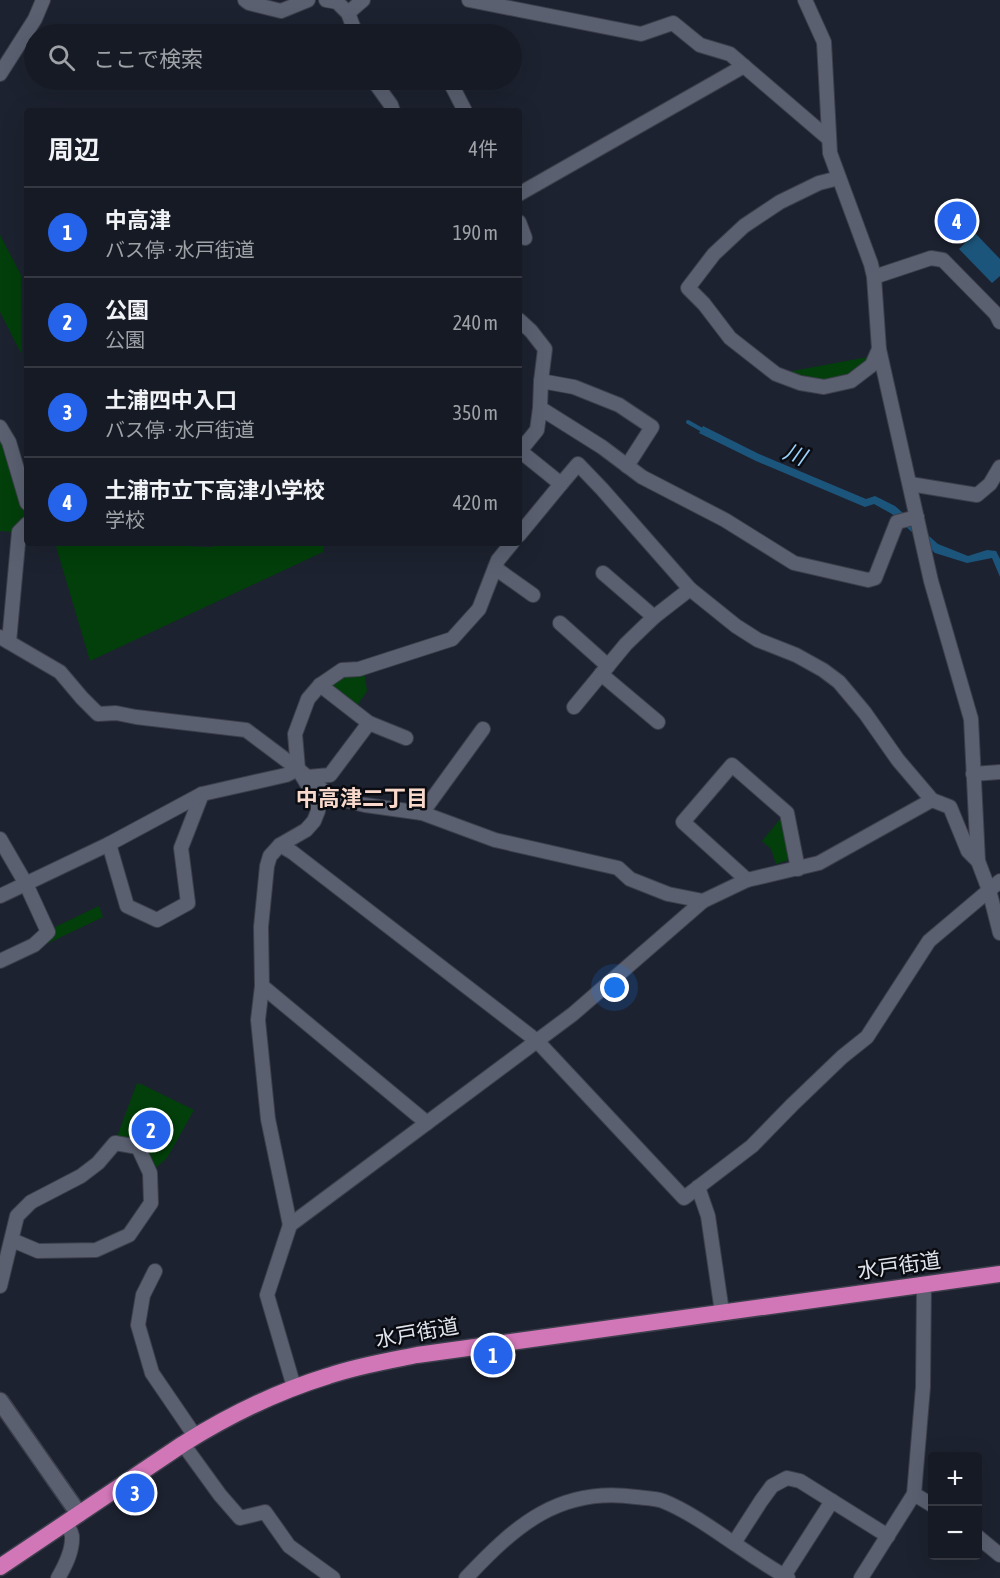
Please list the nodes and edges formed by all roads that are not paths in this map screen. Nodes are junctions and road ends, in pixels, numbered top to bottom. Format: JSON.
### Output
{"nodes":[{"id":1,"x":43,"y":0,"type":"edge"},
{"id":2,"x":245,"y":0,"type":"edge"},
{"id":3,"x":308,"y":0,"type":"edge"},
{"id":4,"x":326,"y":0,"type":"edge"},
{"id":5,"x":363,"y":0,"type":"edge"},
{"id":6,"x":469,"y":0,"type":"edge"},
{"id":7,"x":805,"y":0,"type":"edge"},
{"id":8,"x":487,"y":2,"type":"edge"},
{"id":9,"x":348,"y":13,"type":"junction"},
{"id":10,"x":32,"y":24,"type":"edge"},
{"id":11,"x":353,"y":24,"type":"edge"},
{"id":12,"x":24,"y":36,"type":"edge"},
{"id":13,"x":744,"y":66,"type":"junction"},
{"id":14,"x":0,"y":74,"type":"edge"},
{"id":15,"x":380,"y":90,"type":"edge"},
{"id":16,"x":454,"y":90,"type":"edge"},
{"id":17,"x":392,"y":108,"type":"edge"},
{"id":18,"x":463,"y":108,"type":"edge"},
{"id":19,"x":829,"y":139,"type":"junction"},
{"id":20,"x":839,"y":178,"type":"junction"},
{"id":21,"x":522,"y":192,"type":"edge"},
{"id":22,"x":522,"y":230,"type":"edge"},
{"id":23,"x":525,"y":238,"type":"dead end"},
{"id":24,"x":874,"y":278,"type":"junction"},
{"id":25,"x":999,"y":316,"type":"edge"},
{"id":26,"x":522,"y":324,"type":"edge"},
{"id":27,"x":879,"y":349,"type":"junction"},
{"id":28,"x":541,"y":381,"type":"junction"},
{"id":29,"x":540,"y":408,"type":"junction"},
{"id":30,"x":0,"y":427,"type":"edge"},
{"id":31,"x":522,"y":449,"type":"edge"},
{"id":32,"x":522,"y":453,"type":"edge"},
{"id":33,"x":627,"y":466,"type":"junction"},
{"id":34,"x":1000,"y":467,"type":"edge"},
{"id":35,"x":561,"y":484,"type":"junction"},
{"id":36,"x":910,"y":484,"type":"junction"},
{"id":37,"x":24,"y":491,"type":"edge"},
{"id":38,"x":917,"y":517,"type":"junction"},
{"id":39,"x":24,"y":527,"type":"edge"},
{"id":40,"x":522,"y":531,"type":"edge"},
{"id":41,"x":510,"y":546,"type":"edge"},
{"id":42,"x":495,"y":568,"type":"junction"},
{"id":43,"x":603,"y":573,"type":"dead end"},
{"id":44,"x":690,"y":589,"type":"junction"},
{"id":45,"x":533,"y":595,"type":"dead end"},
{"id":46,"x":654,"y":617,"type":"junction"},
{"id":47,"x":560,"y":623,"type":"dead end"},
{"id":48,"x":4,"y":639,"type":"edge"},
{"id":49,"x":605,"y":670,"type":"junction"},
{"id":50,"x":320,"y":685,"type":"junction"},
{"id":51,"x":574,"y":706,"type":"dead end"},
{"id":52,"x":658,"y":722,"type":"dead end"},
{"id":53,"x":369,"y":723,"type":"junction"},
{"id":54,"x":483,"y":729,"type":"dead end"},
{"id":55,"x":406,"y":738,"type":"dead end"},
{"id":56,"x":1000,"y":772,"type":"edge"},
{"id":57,"x":303,"y":773,"type":"junction"},
{"id":58,"x":973,"y":774,"type":"junction"},
{"id":59,"x":202,"y":794,"type":"junction"},
{"id":60,"x":932,"y":800,"type":"junction"},
{"id":61,"x":422,"y":813,"type":"junction"},
{"id":62,"x":0,"y":839,"type":"edge"},
{"id":63,"x":109,"y":844,"type":"junction"},
{"id":64,"x":280,"y":845,"type":"junction"},
{"id":65,"x":978,"y":861,"type":"junction"},
{"id":66,"x":798,"y":869,"type":"junction"},
{"id":67,"x":747,"y":880,"type":"junction"},
{"id":68,"x":26,"y":884,"type":"junction"},
{"id":69,"x":994,"y":886,"type":"edge"},
{"id":70,"x":0,"y":896,"type":"edge"},
{"id":71,"x":703,"y":901,"type":"junction"},
{"id":72,"x":1000,"y":933,"type":"edge"},
{"id":73,"x":0,"y":961,"type":"edge"},
{"id":74,"x":262,"y":986,"type":"junction"},
{"id":75,"x":537,"y":1041,"type":"junction"},
{"id":76,"x":427,"y":1123,"type":"junction"},
{"id":77,"x":698,"y":1186,"type":"junction"},
{"id":78,"x":290,"y":1225,"type":"junction"},
{"id":79,"x":12,"y":1240,"type":"junction"},
{"id":80,"x":155,"y":1271,"type":"dead end"},
{"id":81,"x":1000,"y":1275,"type":"edge"},
{"id":82,"x":924,"y":1285,"type":"junction"},
{"id":83,"x":0,"y":1286,"type":"edge"},
{"id":84,"x":722,"y":1312,"type":"junction"},
{"id":85,"x":294,"y":1388,"type":"junction"},
{"id":86,"x":0,"y":1401,"type":"edge"},
{"id":87,"x":189,"y":1440,"type":"junction"},
{"id":88,"x":914,"y":1494,"type":"junction"},
{"id":89,"x":832,"y":1501,"type":"junction"},
{"id":90,"x":928,"y":1502,"type":"edge"},
{"id":91,"x":72,"y":1518,"type":"junction"},
{"id":92,"x":888,"y":1536,"type":"junction"},
{"id":93,"x":982,"y":1540,"type":"edge"},
{"id":94,"x":734,"y":1543,"type":"junction"},
{"id":95,"x":1000,"y":1555,"type":"edge"},
{"id":96,"x":0,"y":1567,"type":"edge"},
{"id":97,"x":786,"y":1577,"type":"edge"},
{"id":98,"x":58,"y":1578,"type":"edge"},
{"id":99,"x":333,"y":1578,"type":"edge"},
{"id":100,"x":466,"y":1578,"type":"edge"},
{"id":101,"x":861,"y":1578,"type":"edge"}],
"edges":[{"from":1,"to":10,"type":"street"},
{"from":2,"to":3,"type":"street"},
{"from":4,"to":9,"type":"street"},
{"from":5,"to":9,"type":"street"},
{"from":6,"to":8,"type":"street"},
{"from":7,"to":19,"type":"street"},
{"from":8,"to":13,"type":"street"},
{"from":9,"to":11,"type":"street"},
{"from":12,"to":14,"type":"street"},
{"from":13,"to":19,"type":"street"},
{"from":13,"to":21,"type":"street"},
{"from":15,"to":17,"type":"street"},
{"from":16,"to":18,"type":"street"},
{"from":19,"to":20,"type":"street"},
{"from":20,"to":24,"type":"street"},
{"from":20,"to":27,"type":"street"},
{"from":22,"to":23,"type":"street"},
{"from":24,"to":25,"type":"street"},
{"from":24,"to":27,"type":"street"},
{"from":26,"to":28,"type":"street"},
{"from":27,"to":36,"type":"street"},
{"from":28,"to":29,"type":"street"},
{"from":28,"to":33,"type":"street"},
{"from":29,"to":31,"type":"street"},
{"from":29,"to":33,"type":"street"},
{"from":30,"to":37,"type":"street"},
{"from":32,"to":35,"type":"street"},
{"from":33,"to":38,"type":"street"},
{"from":34,"to":36,"type":"street"},
{"from":35,"to":40,"type":"street"},
{"from":35,"to":44,"type":"street"},
{"from":36,"to":38,"type":"street"},
{"from":38,"to":58,"type":"street"},
{"from":39,"to":48,"type":"street"},
{"from":41,"to":42,"type":"street"},
{"from":42,"to":45,"type":"street"},
{"from":42,"to":50,"type":"street"},
{"from":43,"to":46,"type":"street"},
{"from":44,"to":46,"type":"street"},
{"from":44,"to":60,"type":"street"},
{"from":46,"to":49,"type":"street"},
{"from":47,"to":49,"type":"street"},
{"from":48,"to":57,"type":"street"},
{"from":49,"to":51,"type":"street"},
{"from":49,"to":52,"type":"street"},
{"from":50,"to":53,"type":"street"},
{"from":50,"to":57,"type":"street"},
{"from":53,"to":55,"type":"street"},
{"from":53,"to":57,"type":"street"},
{"from":54,"to":61,"type":"street"},
{"from":56,"to":58,"type":"street"},
{"from":57,"to":59,"type":"street"},
{"from":57,"to":61,"type":"street"},
{"from":57,"to":64,"type":"street"},
{"from":58,"to":65,"type":"street"},
{"from":59,"to":63,"type":"street"},
{"from":59,"to":63,"type":"street"},
{"from":60,"to":65,"type":"street"},
{"from":60,"to":66,"type":"street"},
{"from":61,"to":71,"type":"street"},
{"from":62,"to":68,"type":"street"},
{"from":63,"to":68,"type":"street"},
{"from":64,"to":74,"type":"street"},
{"from":64,"to":75,"type":"street"},
{"from":65,"to":69,"type":"street"},
{"from":66,"to":67,"type":"street"},
{"from":66,"to":67,"type":"street"},
{"from":67,"to":71,"type":"street"},
{"from":68,"to":70,"type":"street"},
{"from":68,"to":73,"type":"street"},
{"from":69,"to":72,"type":"street"},
{"from":69,"to":77,"type":"street"},
{"from":71,"to":75,"type":"street"},
{"from":74,"to":76,"type":"street"},
{"from":74,"to":78,"type":"street"},
{"from":75,"to":76,"type":"street"},
{"from":75,"to":77,"type":"street"},
{"from":76,"to":78,"type":"street"},
{"from":77,"to":84,"type":"street"},
{"from":78,"to":85,"type":"street"},
{"from":79,"to":79,"type":"street"},
{"from":79,"to":83,"type":"street"},
{"from":80,"to":87,"type":"street"},
{"from":81,"to":82,"type":"highway","name":"水戸街道"},
{"from":82,"to":84,"type":"highway","name":"水戸街道"},
{"from":82,"to":88,"type":"street"},
{"from":84,"to":85,"type":"highway","name":"水戸街道"},
{"from":85,"to":87,"type":"highway","name":"水戸街道"},
{"from":86,"to":91,"type":"street"},
{"from":87,"to":91,"type":"highway","name":"水戸街道"},
{"from":87,"to":99,"type":"street"},
{"from":88,"to":90,"type":"street"},
{"from":88,"to":92,"type":"street"},
{"from":89,"to":92,"type":"street"},
{"from":89,"to":94,"type":"street"},
{"from":89,"to":97,"type":"street"},
{"from":91,"to":96,"type":"highway","name":"水戸街道"},
{"from":91,"to":98,"type":"street"},
{"from":92,"to":101,"type":"street"},
{"from":93,"to":95,"type":"street"},
{"from":94,"to":97,"type":"street"},
{"from":94,"to":100,"type":"street"}]}
